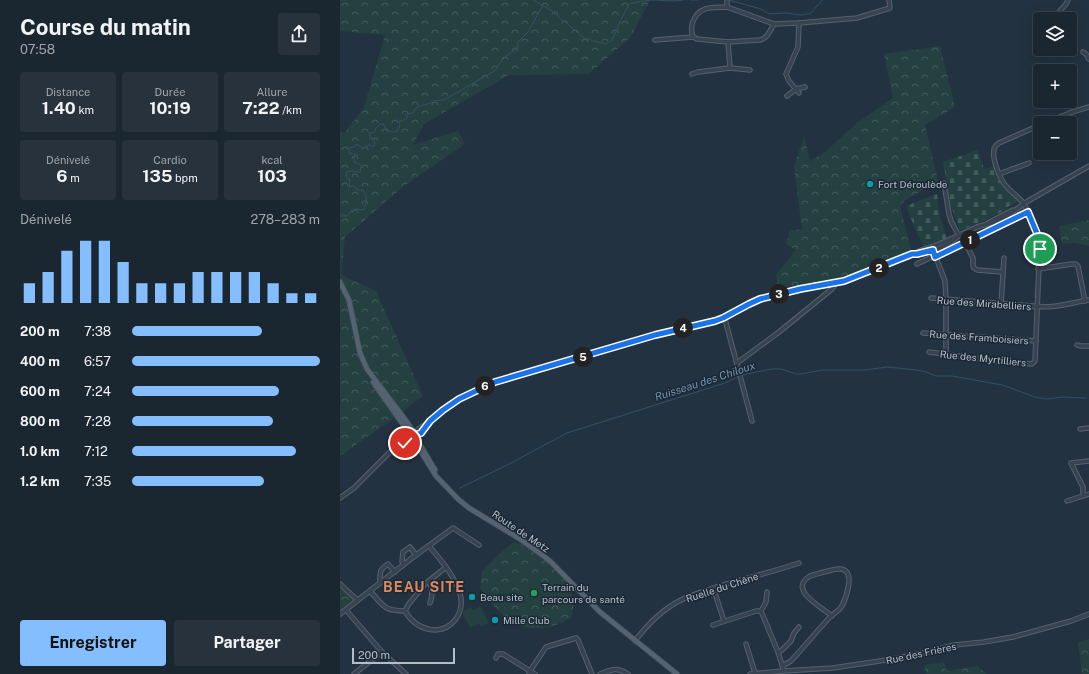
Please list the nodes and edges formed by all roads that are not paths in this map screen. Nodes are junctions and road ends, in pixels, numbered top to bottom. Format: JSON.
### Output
{"nodes":[{"id":1,"x":889,"y":0,"type":"edge"},
{"id":2,"x":1068,"y":0,"type":"edge"},
{"id":3,"x":727,"y":3,"type":"edge"},
{"id":4,"x":1059,"y":12,"type":"edge"},
{"id":5,"x":799,"y":23,"type":"junction"},
{"id":6,"x":774,"y":24,"type":"junction"},
{"id":7,"x":693,"y":37,"type":"junction"},
{"id":8,"x":655,"y":40,"type":"dead end"},
{"id":9,"x":728,"y":42,"type":"junction"},
{"id":10,"x":1084,"y":52,"type":"dead end"},
{"id":11,"x":1089,"y":59,"type":"edge"},
{"id":12,"x":730,"y":68,"type":"junction"},
{"id":13,"x":750,"y":70,"type":"dead end"},
{"id":14,"x":692,"y":74,"type":"dead end"},
{"id":15,"x":805,"y":87,"type":"dead end"},
{"id":16,"x":796,"y":89,"type":"junction"},
{"id":17,"x":799,"y":93,"type":"dead end"},
{"id":18,"x":787,"y":96,"type":"dead end"},
{"id":19,"x":1089,"y":108,"type":"edge"},
{"id":20,"x":1062,"y":116,"type":"edge"},
{"id":21,"x":1033,"y":128,"type":"edge"},
{"id":22,"x":1029,"y":163,"type":"dead end"},
{"id":23,"x":1089,"y":166,"type":"edge"},
{"id":24,"x":999,"y":174,"type":"junction"},
{"id":25,"x":944,"y":183,"type":"dead end"},
{"id":26,"x":1024,"y":204,"type":"junction"},
{"id":27,"x":1028,"y":212,"type":"junction"},
{"id":28,"x":959,"y":236,"type":"junction"},
{"id":29,"x":965,"y":242,"type":"junction"},
{"id":30,"x":932,"y":249,"type":"junction"},
{"id":31,"x":935,"y":257,"type":"junction"},
{"id":32,"x":1004,"y":258,"type":"dead end"},
{"id":33,"x":917,"y":264,"type":"dead end"},
{"id":34,"x":1038,"y":269,"type":"junction"},
{"id":35,"x":1003,"y":272,"type":"junction"},
{"id":36,"x":340,"y":282,"type":"edge"},
{"id":37,"x":834,"y":284,"type":"junction"},
{"id":38,"x":340,"y":287,"type":"edge"},
{"id":39,"x":931,"y":298,"type":"dead end"},
{"id":40,"x":946,"y":300,"type":"junction"},
{"id":41,"x":1087,"y":300,"type":"edge"},
{"id":42,"x":1001,"y":304,"type":"junction"},
{"id":43,"x":1037,"y":307,"type":"junction"},
{"id":44,"x":723,"y":318,"type":"junction"},
{"id":45,"x":923,"y":333,"type":"dead end"},
{"id":46,"x":946,"y":337,"type":"junction"},
{"id":47,"x":1036,"y":343,"type":"junction"},
{"id":48,"x":1077,"y":345,"type":"dead end"},
{"id":49,"x":1089,"y":346,"type":"edge"},
{"id":50,"x":929,"y":352,"type":"dead end"},
{"id":51,"x":947,"y":354,"type":"junction"},
{"id":52,"x":737,"y":363,"type":"junction"},
{"id":53,"x":752,"y":421,"type":"dead end"},
{"id":54,"x":1089,"y":428,"type":"edge"},
{"id":55,"x":1080,"y":429,"type":"dead end"},
{"id":56,"x":412,"y":435,"type":"junction"},
{"id":57,"x":394,"y":448,"type":"junction"},
{"id":58,"x":1089,"y":461,"type":"edge"},
{"id":59,"x":1088,"y":494,"type":"edge"},
{"id":60,"x":340,"y":498,"type":"edge"},
{"id":61,"x":1067,"y":501,"type":"dead end"},
{"id":62,"x":479,"y":545,"type":"dead end"},
{"id":63,"x":429,"y":546,"type":"junction"},
{"id":64,"x":416,"y":555,"type":"junction"},
{"id":65,"x":799,"y":563,"type":"dead end"},
{"id":66,"x":403,"y":565,"type":"junction"},
{"id":67,"x":446,"y":567,"type":"junction"},
{"id":68,"x":395,"y":572,"type":"junction"},
{"id":69,"x":429,"y":581,"type":"junction"},
{"id":70,"x":380,"y":583,"type":"junction"},
{"id":71,"x":340,"y":584,"type":"edge"},
{"id":72,"x":714,"y":590,"type":"dead end"},
{"id":73,"x":370,"y":591,"type":"junction"},
{"id":74,"x":767,"y":592,"type":"dead end"},
{"id":75,"x":358,"y":600,"type":"junction"},
{"id":76,"x":430,"y":603,"type":"dead end"},
{"id":77,"x":346,"y":610,"type":"junction"},
{"id":78,"x":405,"y":611,"type":"junction"},
{"id":79,"x":761,"y":611,"type":"junction"},
{"id":80,"x":340,"y":614,"type":"edge"},
{"id":81,"x":1089,"y":614,"type":"edge"},
{"id":82,"x":832,"y":616,"type":"junction"},
{"id":83,"x":724,"y":621,"type":"junction"},
{"id":84,"x":712,"y":625,"type":"dead end"},
{"id":85,"x":799,"y":627,"type":"dead end"},
{"id":86,"x":635,"y":641,"type":"junction"},
{"id":87,"x":746,"y":644,"type":"dead end"},
{"id":88,"x":382,"y":652,"type":"junction"},
{"id":89,"x":778,"y":652,"type":"junction"},
{"id":90,"x":496,"y":658,"type":"dead end"},
{"id":91,"x":782,"y":666,"type":"junction"},
{"id":92,"x":783,"y":671,"type":"junction"},
{"id":93,"x":530,"y":673,"type":"edge"},
{"id":94,"x":354,"y":674,"type":"edge"},
{"id":95,"x":406,"y":674,"type":"edge"},
{"id":96,"x":535,"y":674,"type":"edge"},
{"id":97,"x":592,"y":674,"type":"edge"},
{"id":98,"x":600,"y":674,"type":"edge"},
{"id":99,"x":628,"y":674,"type":"edge"},
{"id":100,"x":677,"y":674,"type":"edge"},
{"id":101,"x":750,"y":674,"type":"edge"},
{"id":102,"x":755,"y":674,"type":"edge"}],
"edges":[{"from":1,"to":5,"type":"street"},
{"from":2,"to":4,"type":"street"},
{"from":3,"to":6,"type":"street"},
{"from":3,"to":7,"type":"street"},
{"from":5,"to":6,"type":"street"},
{"from":5,"to":16,"type":"street"},
{"from":6,"to":9,"type":"street"},
{"from":7,"to":8,"type":"street"},
{"from":7,"to":9,"type":"street"},
{"from":9,"to":12,"type":"street"},
{"from":10,"to":11,"type":"street"},
{"from":12,"to":13,"type":"street"},
{"from":12,"to":14,"type":"street"},
{"from":15,"to":16,"type":"street"},
{"from":16,"to":17,"type":"street"},
{"from":16,"to":18,"type":"street"},
{"from":19,"to":20,"type":"street"},
{"from":21,"to":24,"type":"street"},
{"from":22,"to":24,"type":"street"},
{"from":23,"to":26,"type":"street"},
{"from":24,"to":26,"type":"street"},
{"from":25,"to":28,"type":"street"},
{"from":26,"to":27,"type":"street"},
{"from":26,"to":28,"type":"street"},
{"from":27,"to":29,"type":"street"},
{"from":27,"to":34,"type":"street"},
{"from":28,"to":30,"type":"street"},
{"from":29,"to":31,"type":"street"},
{"from":29,"to":35,"type":"street"},
{"from":30,"to":31,"type":"street"},
{"from":30,"to":37,"type":"street"},
{"from":31,"to":33,"type":"street"},
{"from":31,"to":40,"type":"street"},
{"from":32,"to":35,"type":"street"},
{"from":34,"to":41,"type":"street"},
{"from":34,"to":43,"type":"street"},
{"from":35,"to":42,"type":"street"},
{"from":36,"to":56,"type":"main road","name":"Route de Metz"},
{"from":37,"to":44,"type":"street"},
{"from":37,"to":52,"type":"street"},
{"from":38,"to":56,"type":"main road","name":"Route de Metz"},
{"from":39,"to":40,"type":"street","name":"Rue des Mirabelliers"},
{"from":40,"to":42,"type":"street","name":"Rue des Mirabelliers"},
{"from":40,"to":46,"type":"street"},
{"from":41,"to":43,"type":"street","name":"Rue des Mirabelliers"},
{"from":42,"to":43,"type":"street","name":"Rue des Mirabelliers"},
{"from":43,"to":47,"type":"street"},
{"from":44,"to":52,"type":"street"},
{"from":44,"to":56,"type":"street"},
{"from":45,"to":46,"type":"street","name":"Rue des Framboisiers"},
{"from":46,"to":47,"type":"street","name":"Rue des Framboisiers"},
{"from":46,"to":51,"type":"street"},
{"from":47,"to":51,"type":"street","name":"Rue des Myrtilliers"},
{"from":48,"to":49,"type":"street"},
{"from":50,"to":51,"type":"street","name":"Rue des Myrtilliers"},
{"from":52,"to":53,"type":"street"},
{"from":54,"to":55,"type":"street"},
{"from":56,"to":57,"type":"street"},
{"from":56,"to":57,"type":"street"},
{"from":56,"to":86,"type":"main road","name":"Route de Metz"},
{"from":57,"to":60,"type":"street"},
{"from":58,"to":59,"type":"street"},
{"from":59,"to":61,"type":"street"},
{"from":62,"to":63,"type":"street"},
{"from":63,"to":64,"type":"street"},
{"from":63,"to":67,"type":"street"},
{"from":64,"to":66,"type":"street"},
{"from":64,"to":66,"type":"street"},
{"from":65,"to":86,"type":"street","name":"Ruelle du Chêne"},
{"from":66,"to":68,"type":"street"},
{"from":67,"to":69,"type":"street"},
{"from":67,"to":78,"type":"street"},
{"from":68,"to":70,"type":"street"},
{"from":68,"to":70,"type":"street"},
{"from":69,"to":76,"type":"street"},
{"from":69,"to":78,"type":"street"},
{"from":70,"to":73,"type":"street"},
{"from":71,"to":75,"type":"street"},
{"from":72,"to":83,"type":"street"},
{"from":73,"to":75,"type":"street"},
{"from":73,"to":78,"type":"street"},
{"from":74,"to":79,"type":"street"},
{"from":75,"to":77,"type":"street"},
{"from":77,"to":80,"type":"street"},
{"from":77,"to":88,"type":"street"},
{"from":79,"to":83,"type":"street"},
{"from":79,"to":89,"type":"street"},
{"from":81,"to":92,"type":"street","name":"Rue des Frières"},
{"from":82,"to":82,"type":"street"},
{"from":82,"to":91,"type":"street"},
{"from":83,"to":84,"type":"street"},
{"from":85,"to":89,"type":"street"},
{"from":86,"to":100,"type":"main road","name":"Route de Metz"},
{"from":87,"to":102,"type":"street"},
{"from":88,"to":94,"type":"street"},
{"from":88,"to":95,"type":"street"},
{"from":89,"to":91,"type":"street"},
{"from":90,"to":93,"type":"street"},
{"from":91,"to":92,"type":"street"},
{"from":92,"to":102,"type":"street","name":"Rue des Frières"},
{"from":93,"to":96,"type":"street"},
{"from":93,"to":97,"type":"street"},
{"from":98,"to":99,"type":"street"},
{"from":101,"to":102,"type":"street","name":"Rue des Frières"}]}
